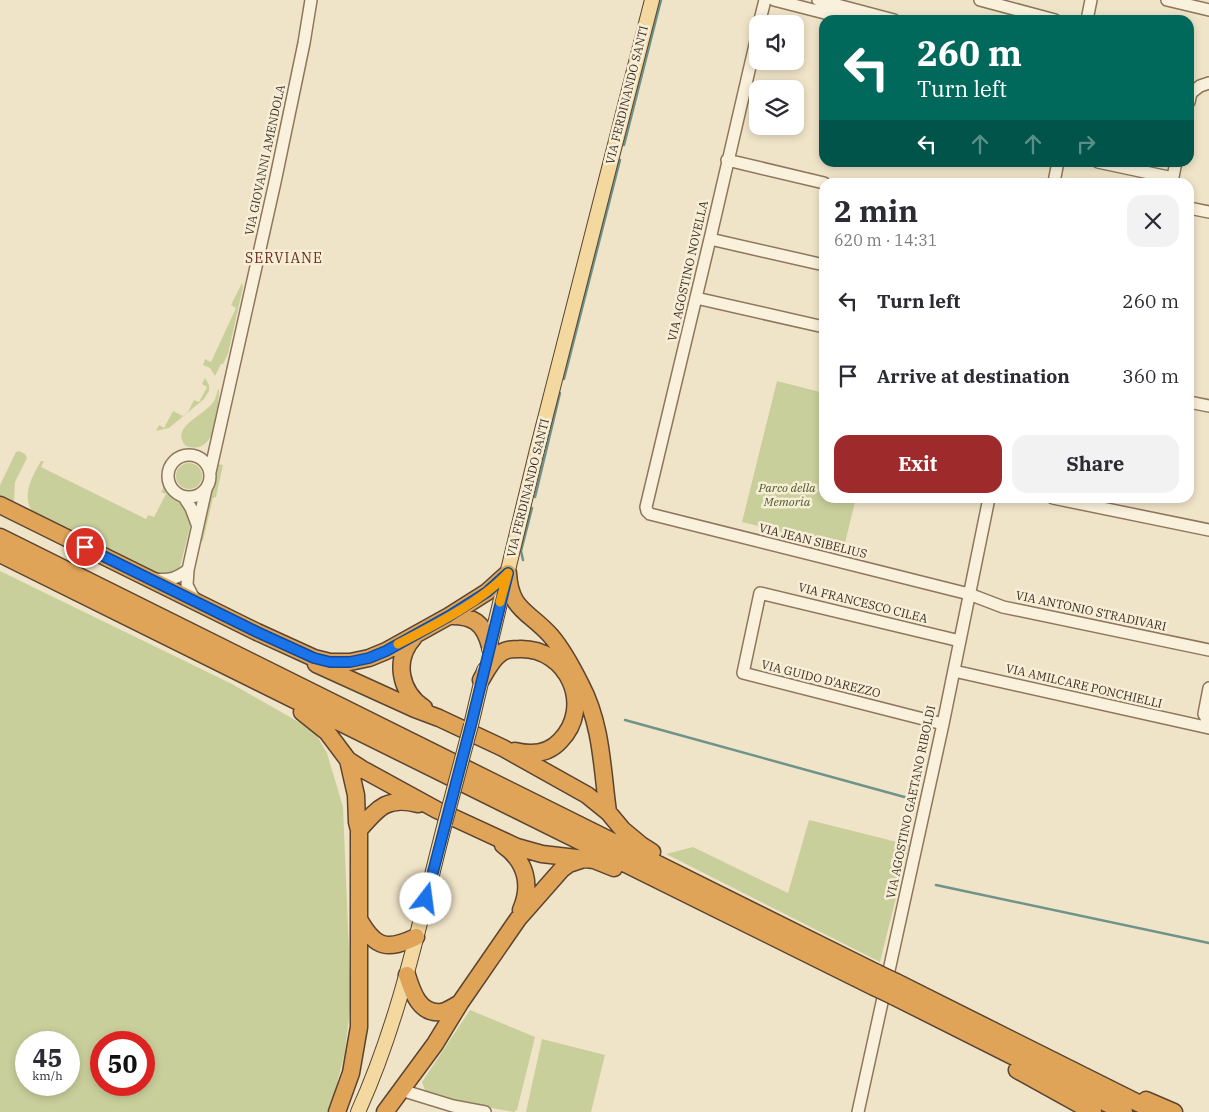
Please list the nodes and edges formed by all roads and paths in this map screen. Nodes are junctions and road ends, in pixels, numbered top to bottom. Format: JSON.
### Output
{"nodes":[{"id":1,"x":311,"y":0,"type":"edge"},
{"id":2,"x":765,"y":0,"type":"edge"},
{"id":3,"x":774,"y":0,"type":"edge"},
{"id":4,"x":818,"y":0,"type":"edge"},
{"id":5,"x":980,"y":0,"type":"edge"},
{"id":6,"x":1090,"y":0,"type":"edge"},
{"id":7,"x":1167,"y":0,"type":"edge"},
{"id":8,"x":650,"y":2,"type":"edge"},
{"id":9,"x":1209,"y":10,"type":"edge"},
{"id":10,"x":761,"y":15,"type":"edge"},
{"id":11,"x":832,"y":15,"type":"edge"},
{"id":12,"x":875,"y":15,"type":"edge"},
{"id":13,"x":1036,"y":15,"type":"edge"},
{"id":14,"x":1088,"y":15,"type":"edge"},
{"id":15,"x":749,"y":70,"type":"edge"},
{"id":16,"x":1209,"y":83,"type":"edge"},
{"id":17,"x":1194,"y":91,"type":"edge"},
{"id":18,"x":728,"y":160,"type":"junction"},
{"id":19,"x":1119,"y":167,"type":"edge"},
{"id":20,"x":1165,"y":178,"type":"edge"},
{"id":21,"x":819,"y":182,"type":"edge"},
{"id":22,"x":1194,"y":209,"type":"edge"},
{"id":23,"x":1209,"y":212,"type":"edge"},
{"id":24,"x":710,"y":239,"type":"junction"},
{"id":25,"x":819,"y":263,"type":"edge"},
{"id":26,"x":696,"y":298,"type":"junction"},
{"id":27,"x":819,"y":326,"type":"edge"},
{"id":28,"x":1194,"y":403,"type":"edge"},
{"id":29,"x":1209,"y":406,"type":"edge"},
{"id":30,"x":217,"y":443,"type":"junction"},
{"id":31,"x":198,"y":456,"type":"junction"},
{"id":32,"x":210,"y":472,"type":"junction"},
{"id":33,"x":206,"y":489,"type":"junction"},
{"id":34,"x":184,"y":497,"type":"junction"},
{"id":35,"x":988,"y":503,"type":"edge"},
{"id":36,"x":1099,"y":503,"type":"edge"},
{"id":37,"x":0,"y":505,"type":"edge"},
{"id":38,"x":650,"y":514,"type":"joint"},
{"id":39,"x":197,"y":524,"type":"junction"},
{"id":40,"x":1209,"y":530,"type":"edge"},
{"id":41,"x":0,"y":538,"type":"edge"},
{"id":42,"x":0,"y":554,"type":"edge"},
{"id":43,"x":188,"y":570,"type":"junction"},
{"id":44,"x":508,"y":573,"type":"junction"},
{"id":45,"x":148,"y":579,"type":"junction"},
{"id":46,"x":760,"y":593,"type":"joint"},
{"id":47,"x":969,"y":594,"type":"junction"},
{"id":48,"x":200,"y":604,"type":"junction"},
{"id":49,"x":449,"y":616,"type":"junction"},
{"id":50,"x":257,"y":632,"type":"junction"},
{"id":51,"x":417,"y":634,"type":"junction"},
{"id":52,"x":960,"y":641,"type":"junction"},
{"id":53,"x":490,"y":646,"type":"junction"},
{"id":54,"x":1209,"y":650,"type":"edge"},
{"id":55,"x":954,"y":671,"type":"junction"},
{"id":56,"x":481,"y":680,"type":"junction"},
{"id":57,"x":1209,"y":688,"type":"edge"},
{"id":58,"x":282,"y":693,"type":"junction"},
{"id":59,"x":439,"y":718,"type":"junction"},
{"id":60,"x":1209,"y":723,"type":"edge"},
{"id":61,"x":943,"y":724,"type":"junction"},
{"id":62,"x":1209,"y":728,"type":"edge"},
{"id":63,"x":503,"y":748,"type":"junction"},
{"id":64,"x":348,"y":760,"type":"junction"},
{"id":65,"x":608,"y":812,"type":"junction"},
{"id":66,"x":441,"y":816,"type":"junction"},
{"id":67,"x":359,"y":830,"type":"junction"},
{"id":68,"x":491,"y":836,"type":"junction"},
{"id":69,"x":587,"y":859,"type":"junction"},
{"id":70,"x":666,"y":884,"type":"junction"},
{"id":71,"x":728,"y":899,"type":"junction"},
{"id":72,"x":518,"y":919,"type":"junction"},
{"id":73,"x":360,"y":921,"type":"junction"},
{"id":74,"x":416,"y":938,"type":"junction"},
{"id":75,"x":407,"y":975,"type":"junction"},
{"id":76,"x":876,"y":980,"type":"junction"},
{"id":77,"x":895,"y":989,"type":"junction"},
{"id":78,"x":460,"y":1003,"type":"junction"},
{"id":79,"x":998,"y":1048,"type":"junction"},
{"id":80,"x":1043,"y":1056,"type":"junction"},
{"id":81,"x":382,"y":1057,"type":"junction"},
{"id":82,"x":400,"y":1090,"type":"junction"},
{"id":83,"x":337,"y":1112,"type":"edge"},
{"id":84,"x":358,"y":1112,"type":"edge"},
{"id":85,"x":369,"y":1112,"type":"edge"},
{"id":86,"x":386,"y":1112,"type":"edge"},
{"id":87,"x":485,"y":1112,"type":"edge"},
{"id":88,"x":858,"y":1112,"type":"edge"},
{"id":89,"x":1093,"y":1112,"type":"edge"},
{"id":90,"x":1124,"y":1112,"type":"edge"},
{"id":91,"x":1156,"y":1112,"type":"edge"},
{"id":92,"x":1174,"y":1112,"type":"edge"}],
"edges":[{"from":1,"to":30,"type":"street","name":"VIA GIOVANNI AMENDOLA"},
{"from":2,"to":10,"type":"street"},
{"from":3,"to":11,"type":"street"},
{"from":4,"to":12,"type":"street"},
{"from":5,"to":13,"type":"street"},
{"from":6,"to":14,"type":"street"},
{"from":7,"to":9,"type":"street"},
{"from":8,"to":44,"type":"main road","name":"VIA FERDINANDO SANTI"},
{"from":15,"to":18,"type":"street","name":"VIA AGOSTINO NOVELLA"},
{"from":16,"to":17,"type":"street"},
{"from":18,"to":21,"type":"street"},
{"from":18,"to":24,"type":"street","name":"VIA AGOSTINO NOVELLA"},
{"from":19,"to":20,"type":"street"},
{"from":22,"to":23,"type":"street"},
{"from":24,"to":25,"type":"street"},
{"from":24,"to":26,"type":"street","name":"VIA AGOSTINO NOVELLA"},
{"from":26,"to":27,"type":"street"},
{"from":26,"to":38,"type":"street","name":"VIA AGOSTINO NOVELLA"},
{"from":28,"to":29,"type":"street"},
{"from":30,"to":31,"type":"street"},
{"from":30,"to":32,"type":"street","name":"VIA GIOVANNI AMENDOLA"},
{"from":31,"to":32,"type":"street"},
{"from":31,"to":34,"type":"street"},
{"from":32,"to":33,"type":"street"},
{"from":33,"to":34,"type":"street"},
{"from":33,"to":39,"type":"street"},
{"from":34,"to":39,"type":"street"},
{"from":35,"to":47,"type":"street","name":"VIA AGOSTINO GAETANO RIBOLDI"},
{"from":36,"to":40,"type":"street"},
{"from":37,"to":45,"type":"highway"},
{"from":38,"to":47,"type":"street","name":"VIA JEAN SIBELIUS"},
{"from":39,"to":43,"type":"street"},
{"from":41,"to":71,"type":"highway"},
{"from":42,"to":58,"type":"highway"},
{"from":43,"to":45,"type":"street"},
{"from":43,"to":48,"type":"street"},
{"from":44,"to":49,"type":"highway"},
{"from":44,"to":53,"type":"main road","name":"VIA FERDINANDO SANTI"},
{"from":44,"to":65,"type":"highway"},
{"from":45,"to":48,"type":"highway"},
{"from":46,"to":52,"type":"street","name":"VIA FRANCESCO CILEA"},
{"from":46,"to":61,"type":"street","name":"VIA GUIDO D'AREZZO"},
{"from":47,"to":52,"type":"street","name":"VIA AGOSTINO GAETANO RIBOLDI"},
{"from":47,"to":54,"type":"street","name":"VIA ANTONIO STRADIVARI"},
{"from":48,"to":50,"type":"highway"},
{"from":49,"to":51,"type":"highway"},
{"from":49,"to":53,"type":"highway"},
{"from":50,"to":51,"type":"highway"},
{"from":50,"to":59,"type":"highway"},
{"from":51,"to":59,"type":"highway"},
{"from":52,"to":55,"type":"street","name":"VIA AGOSTINO GAETANO RIBOLDI"},
{"from":53,"to":56,"type":"main road","name":"VIA FERDINANDO SANTI"},
{"from":55,"to":61,"type":"street","name":"VIA AGOSTINO GAETANO RIBOLDI"},
{"from":55,"to":62,"type":"street","name":"VIA AMILCARE PONCHIELLI"},
{"from":56,"to":63,"type":"highway"},
{"from":56,"to":66,"type":"main road","name":"VIA FERDINANDO SANTI","bridge":true},
{"from":57,"to":60,"type":"street"},
{"from":58,"to":64,"type":"highway"},
{"from":58,"to":70,"type":"highway"},
{"from":59,"to":63,"type":"highway"},
{"from":61,"to":88,"type":"street","name":"VIA AGOSTINO GAETANO RIBOLDI"},
{"from":63,"to":65,"type":"highway"},
{"from":64,"to":66,"type":"highway"},
{"from":64,"to":67,"type":"highway"},
{"from":65,"to":71,"type":"highway"},
{"from":66,"to":67,"type":"highway"},
{"from":66,"to":68,"type":"highway"},
{"from":66,"to":74,"type":"main road","name":"VIA FERDINANDO SANTI"},
{"from":67,"to":73,"type":"highway"},
{"from":68,"to":69,"type":"highway"},
{"from":68,"to":72,"type":"highway"},
{"from":69,"to":70,"type":"highway"},
{"from":69,"to":72,"type":"highway"},
{"from":70,"to":76,"type":"highway"},
{"from":71,"to":76,"type":"highway"},
{"from":72,"to":78,"type":"highway"},
{"from":73,"to":74,"type":"highway"},
{"from":73,"to":83,"type":"highway"},
{"from":74,"to":75,"type":"main road","name":"VIA FERDINANDO SANTI"},
{"from":75,"to":78,"type":"highway"},
{"from":75,"to":81,"type":"main road","name":"VIA FERDINANDO SANTI"},
{"from":76,"to":77,"type":"highway","bridge":true},
{"from":77,"to":79,"type":"highway"},
{"from":77,"to":80,"type":"highway"},
{"from":78,"to":82,"type":"highway"},
{"from":79,"to":89,"type":"highway"},
{"from":79,"to":90,"type":"highway"},
{"from":80,"to":91,"type":"highway"},
{"from":80,"to":92,"type":"highway"},
{"from":81,"to":84,"type":"main road"},
{"from":81,"to":85,"type":"main road"},
{"from":82,"to":86,"type":"highway"},
{"from":82,"to":87,"type":"street"}]}
